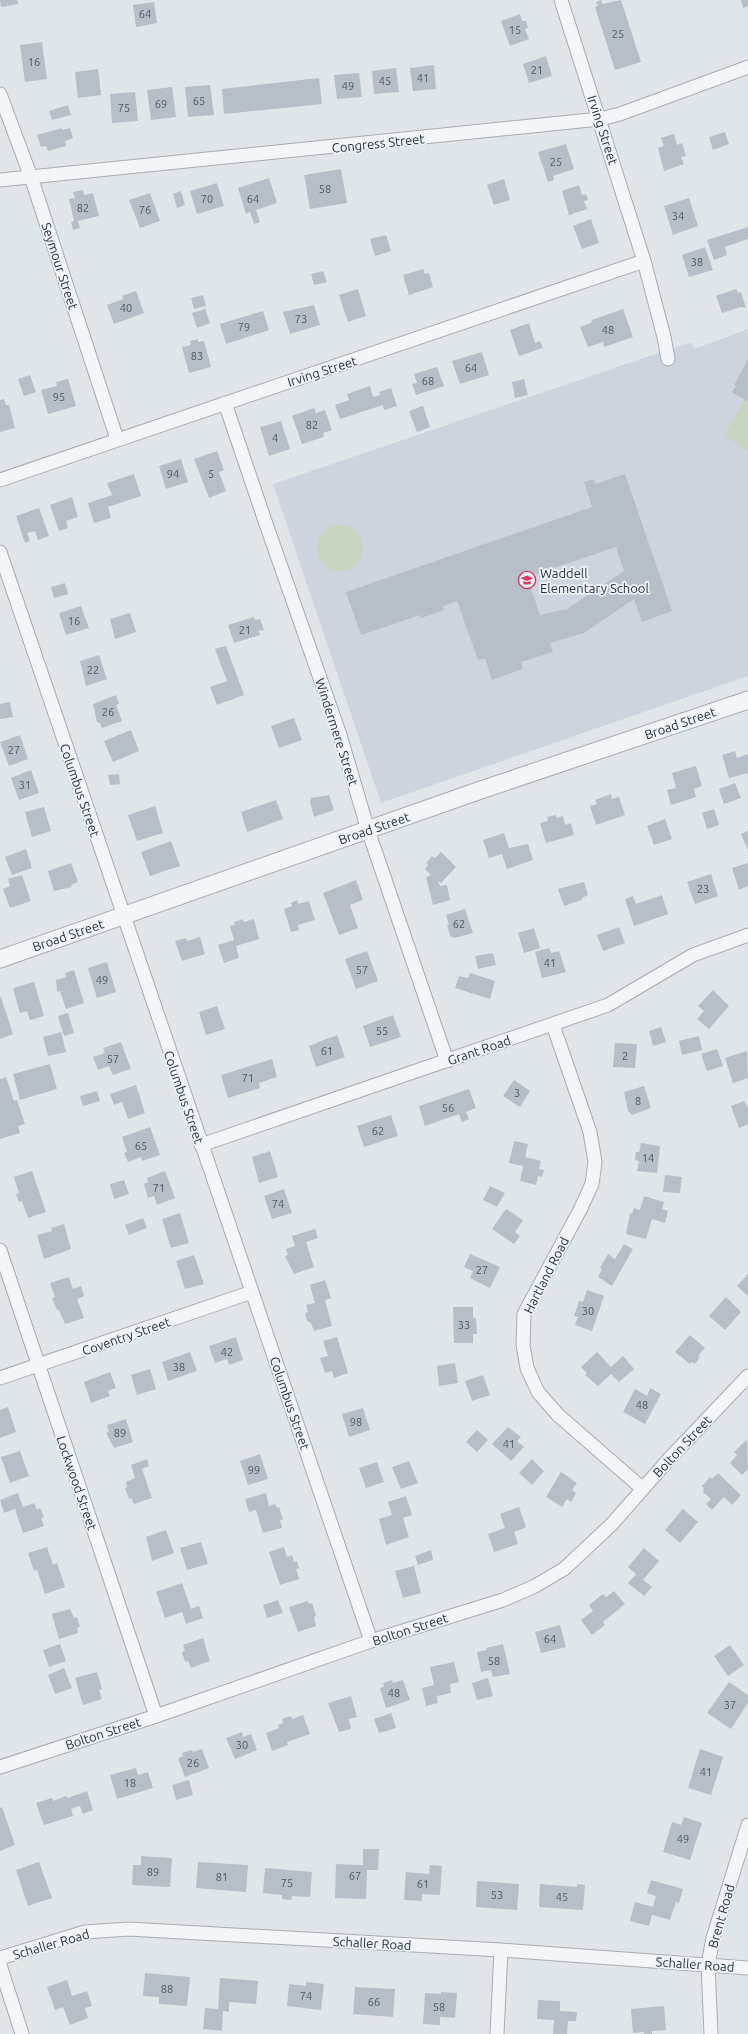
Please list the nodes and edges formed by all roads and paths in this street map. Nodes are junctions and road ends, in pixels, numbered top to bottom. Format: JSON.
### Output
{"nodes":[{"id":1,"x":561,"y":0,"type":"edge"},
{"id":2,"x":748,"y":67,"type":"edge"},
{"id":3,"x":0,"y":94,"type":"edge"},
{"id":4,"x":600,"y":119,"type":"junction"},
{"id":5,"x":31,"y":177,"type":"junction"},
{"id":6,"x":0,"y":180,"type":"edge"},
{"id":7,"x":644,"y":261,"type":"junction"},
{"id":8,"x":668,"y":359,"type":"dead end"},
{"id":9,"x":226,"y":403,"type":"junction"},
{"id":10,"x":117,"y":439,"type":"junction"},
{"id":11,"x":0,"y":480,"type":"edge"},
{"id":12,"x":0,"y":552,"type":"edge"},
{"id":13,"x":748,"y":700,"type":"edge"},
{"id":14,"x":368,"y":830,"type":"junction"},
{"id":15,"x":123,"y":915,"type":"junction"},
{"id":16,"x":748,"y":935,"type":"edge"},
{"id":17,"x":0,"y":959,"type":"edge"},
{"id":18,"x":553,"y":1025,"type":"junction"},
{"id":19,"x":447,"y":1061,"type":"junction"},
{"id":20,"x":201,"y":1145,"type":"junction"},
{"id":21,"x":0,"y":1250,"type":"edge"},
{"id":22,"x":252,"y":1292,"type":"junction"},
{"id":23,"x":38,"y":1366,"type":"junction"},
{"id":24,"x":748,"y":1376,"type":"edge"},
{"id":25,"x":0,"y":1378,"type":"edge"},
{"id":26,"x":643,"y":1489,"type":"junction"},
{"id":27,"x":371,"y":1641,"type":"junction"},
{"id":28,"x":156,"y":1716,"type":"junction"},
{"id":29,"x":0,"y":1767,"type":"edge"},
{"id":30,"x":748,"y":1825,"type":"edge"},
{"id":31,"x":502,"y":1950,"type":"junction"},
{"id":32,"x":0,"y":1958,"type":"edge"},
{"id":33,"x":0,"y":1965,"type":"edge"},
{"id":34,"x":708,"y":1965,"type":"junction"},
{"id":35,"x":748,"y":1968,"type":"edge"},
{"id":36,"x":22,"y":2034,"type":"edge"},
{"id":37,"x":497,"y":2034,"type":"edge"},
{"id":38,"x":711,"y":2034,"type":"edge"}],
"edges":[{"from":1,"to":4,"type":"street","name":"Irving Street"},
{"from":2,"to":4,"type":"street","name":"Congress Street"},
{"from":3,"to":5,"type":"street","name":"Seymour Street"},
{"from":4,"to":5,"type":"street","name":"Congress Street"},
{"from":4,"to":7,"type":"street","name":"Irving Street"},
{"from":5,"to":6,"type":"street","name":"Congress Street"},
{"from":5,"to":10,"type":"street","name":"Seymour Street"},
{"from":7,"to":8,"type":"street","name":"Irving Street"},
{"from":7,"to":9,"type":"street","name":"Irving Street"},
{"from":9,"to":10,"type":"street","name":"Irving Street"},
{"from":9,"to":14,"type":"street","name":"Windermere Street"},
{"from":10,"to":11,"type":"street","name":"Irving Street"},
{"from":12,"to":15,"type":"street","name":"Columbus Street"},
{"from":13,"to":14,"type":"street","name":"Broad Street"},
{"from":14,"to":15,"type":"street","name":"Broad Street"},
{"from":14,"to":19,"type":"street","name":"Windermere Street"},
{"from":15,"to":17,"type":"street","name":"Broad Street"},
{"from":15,"to":20,"type":"street","name":"Columbus Street"},
{"from":16,"to":18,"type":"street","name":"Grant Road"},
{"from":18,"to":19,"type":"street","name":"Grant Road"},
{"from":18,"to":26,"type":"street","name":"Hartland Road"},
{"from":19,"to":20,"type":"street","name":"Grant Road"},
{"from":20,"to":22,"type":"street","name":"Columbus Street"},
{"from":21,"to":23,"type":"street","name":"Lockwood Street"},
{"from":22,"to":23,"type":"street","name":"Coventry Street"},
{"from":22,"to":27,"type":"street","name":"Columbus Street"},
{"from":23,"to":25,"type":"street","name":"Coventry Street"},
{"from":23,"to":28,"type":"street","name":"Lockwood Street"},
{"from":24,"to":26,"type":"street","name":"Bolton Street"},
{"from":26,"to":27,"type":"street","name":"Bolton Street"},
{"from":27,"to":28,"type":"street","name":"Bolton Street"},
{"from":28,"to":29,"type":"street","name":"Bolton Street"},
{"from":30,"to":34,"type":"street","name":"Brent Road"},
{"from":31,"to":32,"type":"street","name":"Schaller Road"},
{"from":31,"to":34,"type":"street","name":"Schaller Road"},
{"from":31,"to":37,"type":"street"},
{"from":33,"to":36,"type":"street"},
{"from":34,"to":35,"type":"street","name":"Schaller Road"},
{"from":34,"to":38,"type":"street","name":"Brent Road"}]}
